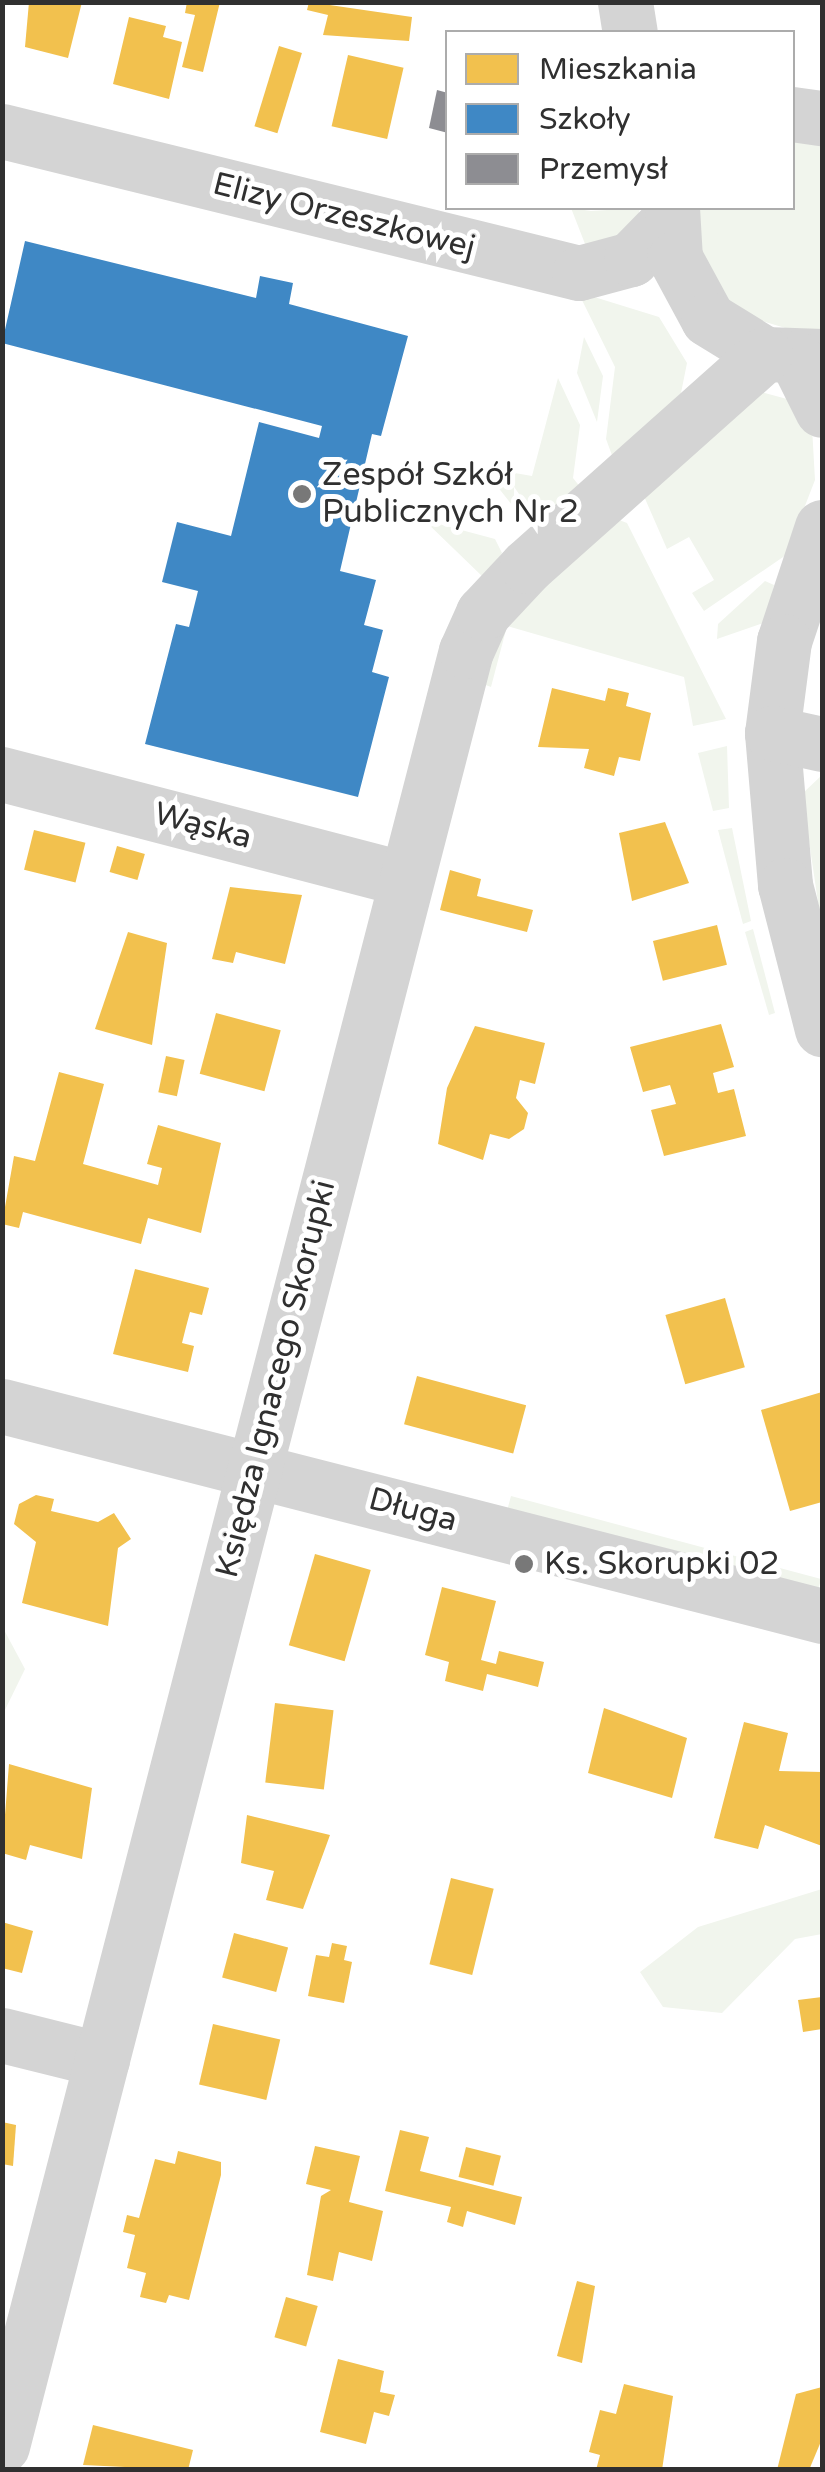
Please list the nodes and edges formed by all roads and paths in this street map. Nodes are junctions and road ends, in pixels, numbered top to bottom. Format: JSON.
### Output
{"nodes":[{"id":1,"x":795,"y":114,"type":"edge"},
{"id":2,"x":822,"y":118,"type":"edge"},
{"id":3,"x":2,"y":132,"type":"edge"},
{"id":4,"x":671,"y":213,"type":"edge"},
{"id":5,"x":708,"y":319,"type":"junction"},
{"id":6,"x":795,"y":356,"type":"edge"},
{"id":7,"x":704,"y":400,"type":"junction"},
{"id":8,"x":822,"y":410,"type":"edge"},
{"id":9,"x":822,"y":527,"type":"edge"},
{"id":10,"x":797,"y":738,"type":"edge"},
{"id":11,"x":2,"y":774,"type":"edge"},
{"id":12,"x":404,"y":878,"type":"junction"},
{"id":13,"x":822,"y":1028,"type":"edge"},
{"id":14,"x":2,"y":1406,"type":"edge"},
{"id":15,"x":254,"y":1468,"type":"junction"},
{"id":16,"x":822,"y":1616,"type":"edge"},
{"id":17,"x":2,"y":2035,"type":"edge"},
{"id":18,"x":102,"y":2060,"type":"junction"},
{"id":19,"x":2,"y":2446,"type":"edge"}],
"edges":[{"from":1,"to":2,"type":"street"},
{"from":3,"to":4,"type":"street","name":"Elizy Orzeszkowej"},
{"from":4,"to":5,"type":"street"},
{"from":5,"to":6,"type":"street"},
{"from":5,"to":7,"type":"street"},
{"from":6,"to":7,"type":"street","name":"Księdza Ignacego Skorupki"},
{"from":6,"to":8,"type":"street"},
{"from":7,"to":12,"type":"street","name":"Księdza Ignacego Skorupki"},
{"from":9,"to":10,"type":"street"},
{"from":10,"to":13,"type":"street"},
{"from":11,"to":12,"type":"street","name":"Wąska"},
{"from":12,"to":15,"type":"street","name":"Księdza Ignacego Skorupki"},
{"from":14,"to":15,"type":"street","name":"Długa"},
{"from":15,"to":16,"type":"street","name":"Długa"},
{"from":15,"to":18,"type":"street","name":"Księdza Ignacego Skorupki"},
{"from":17,"to":18,"type":"street"},
{"from":18,"to":19,"type":"street","name":"Księdza Ignacego Skorupki"}]}
